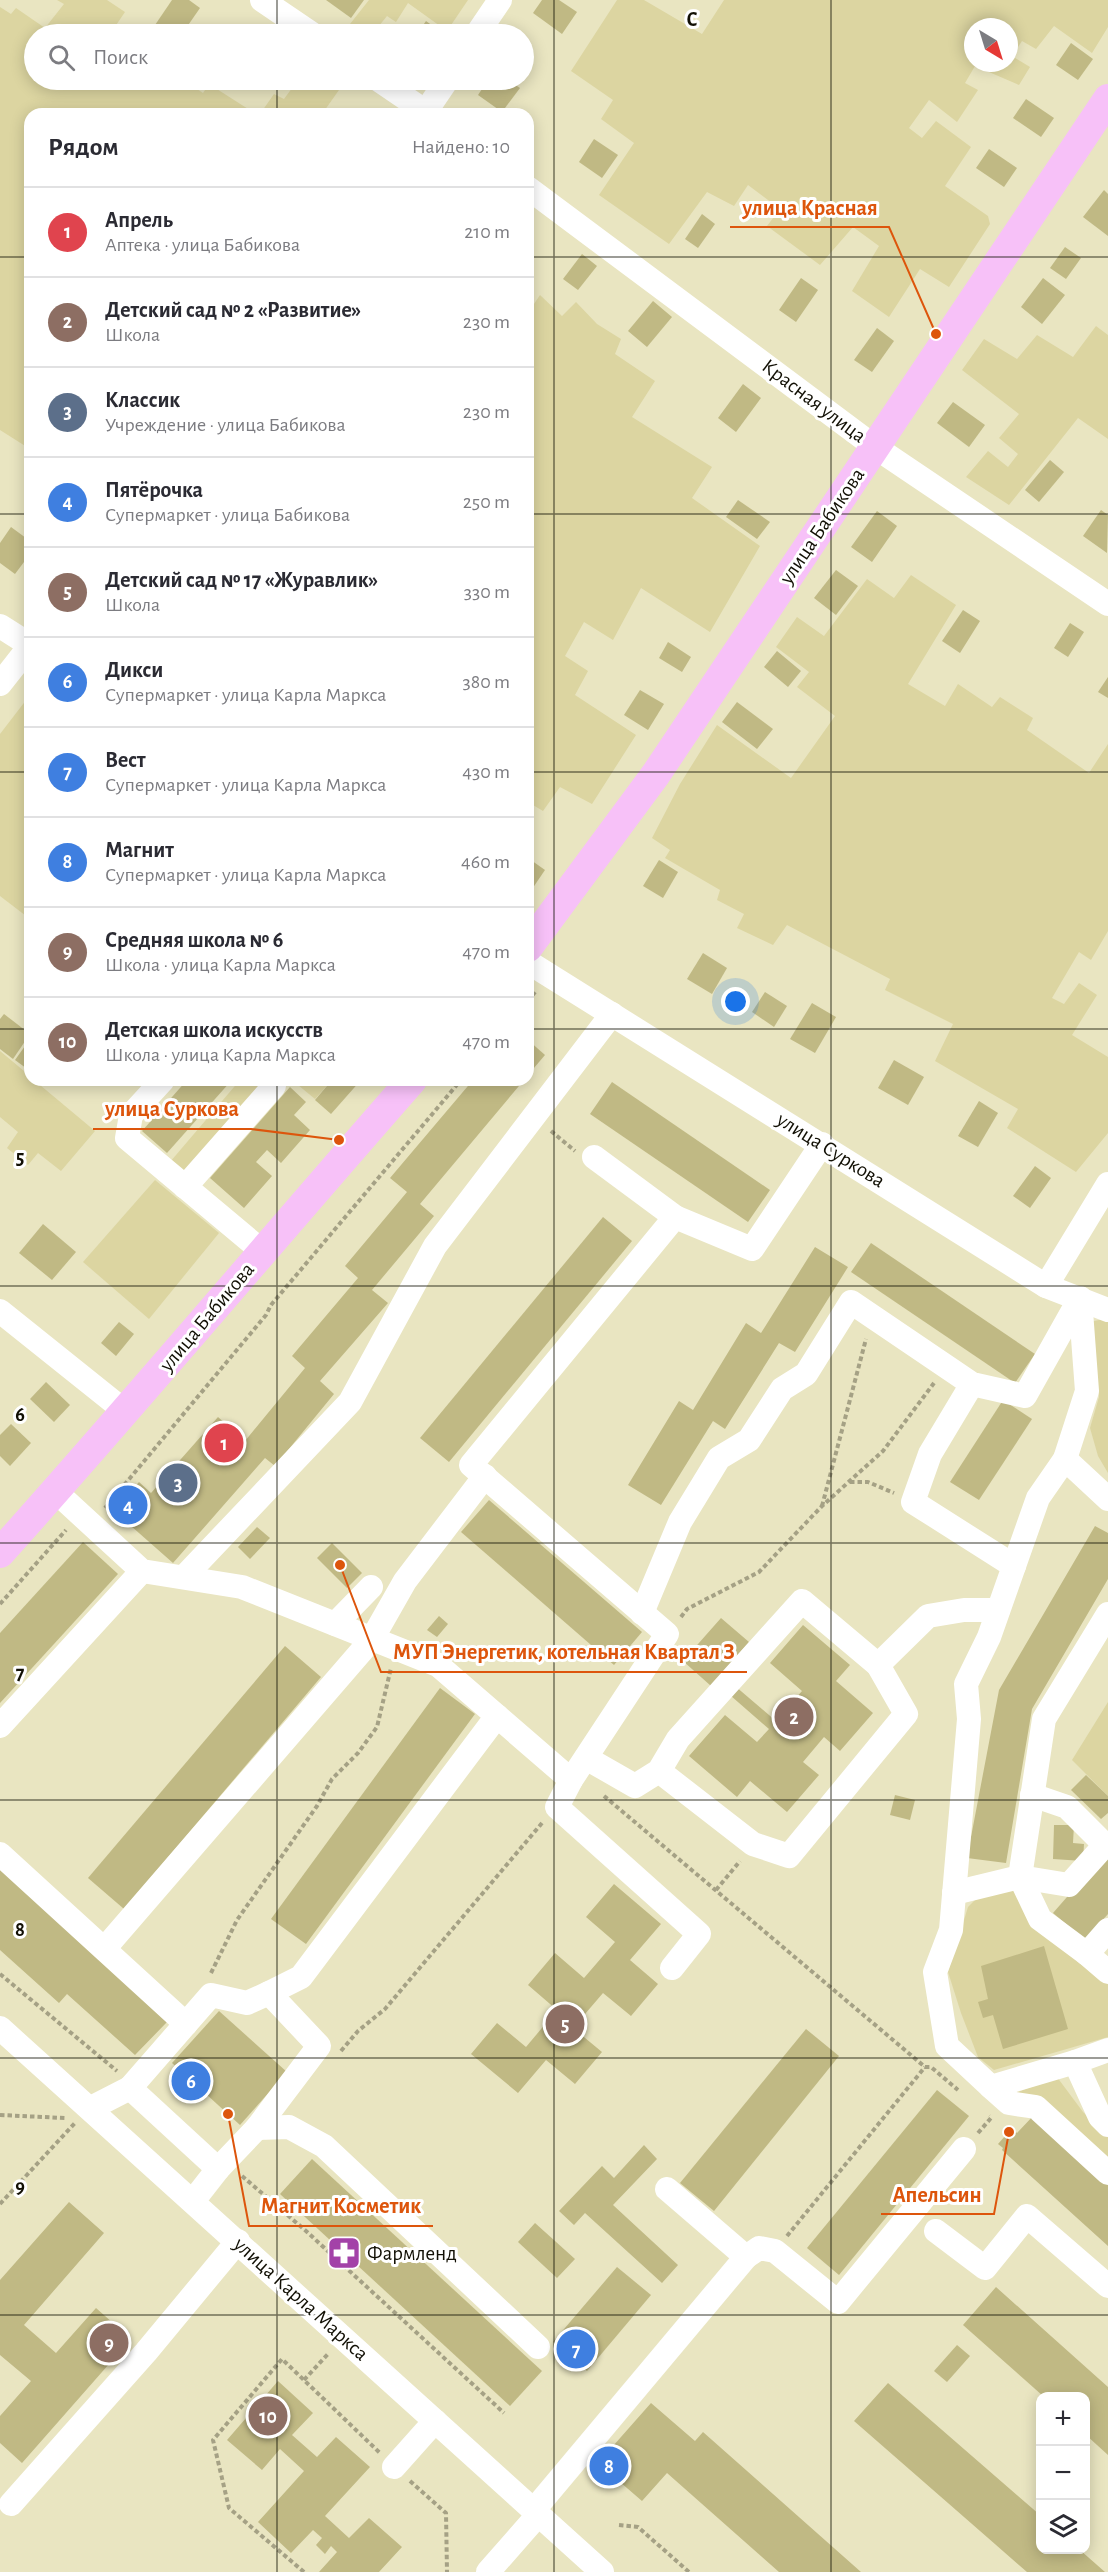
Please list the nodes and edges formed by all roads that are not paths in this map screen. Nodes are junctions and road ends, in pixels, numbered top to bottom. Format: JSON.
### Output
{"nodes":[{"id":1,"x":261,"y":0,"type":"edge"},
{"id":2,"x":500,"y":0,"type":"edge"},
{"id":3,"x":297,"y":24,"type":"edge"},
{"id":4,"x":484,"y":24,"type":"edge"},
{"id":5,"x":393,"y":90,"type":"edge"},
{"id":6,"x":441,"y":90,"type":"edge"},
{"id":7,"x":1108,"y":99,"type":"edge"},
{"id":8,"x":419,"y":108,"type":"edge"},
{"id":9,"x":429,"y":108,"type":"edge"},
{"id":10,"x":534,"y":192,"type":"edge"},
{"id":11,"x":875,"y":447,"type":"junction"},
{"id":12,"x":1108,"y":604,"type":"edge"},
{"id":13,"x":0,"y":626,"type":"edge"},
{"id":14,"x":24,"y":642,"type":"edge"},
{"id":15,"x":24,"y":654,"type":"edge"},
{"id":16,"x":0,"y":684,"type":"edge"},
{"id":17,"x":534,"y":939,"type":"edge"},
{"id":18,"x":534,"y":966,"type":"edge"},
{"id":19,"x":612,"y":1014,"type":"junction"},
{"id":20,"x":158,"y":1086,"type":"edge"},
{"id":21,"x":274,"y":1086,"type":"dead end"},
{"id":22,"x":407,"y":1086,"type":"edge"},
{"id":23,"x":822,"y":1144,"type":"junction"},
{"id":24,"x":586,"y":1155,"type":"road end"},
{"id":25,"x":1108,"y":1184,"type":"edge"},
{"id":26,"x":185,"y":1187,"type":"junction"},
{"id":27,"x":675,"y":1217,"type":"junction"},
{"id":28,"x":262,"y":1251,"type":"junction"},
{"id":29,"x":1046,"y":1286,"type":"junction"},
{"id":30,"x":1080,"y":1298,"type":"junction"},
{"id":31,"x":1108,"y":1310,"type":"edge"},
{"id":32,"x":0,"y":1311,"type":"edge"},
{"id":33,"x":972,"y":1384,"type":"junction"},
{"id":34,"x":126,"y":1412,"type":"junction"},
{"id":35,"x":1065,"y":1459,"type":"junction"},
{"id":36,"x":484,"y":1476,"type":"junction"},
{"id":37,"x":55,"y":1491,"type":"junction"},
{"id":38,"x":1108,"y":1498,"type":"edge"},
{"id":39,"x":0,"y":1553,"type":"edge"},
{"id":40,"x":1014,"y":1566,"type":"junction"},
{"id":41,"x":142,"y":1571,"type":"junction"},
{"id":42,"x":184,"y":1577,"type":"junction"},
{"id":43,"x":390,"y":1607,"type":"junction"},
{"id":44,"x":998,"y":1610,"type":"junction"},
{"id":45,"x":642,"y":1613,"type":"junction"},
{"id":46,"x":1108,"y":1614,"type":"edge"},
{"id":47,"x":335,"y":1624,"type":"junction"},
{"id":48,"x":372,"y":1639,"type":"junction"},
{"id":49,"x":878,"y":1665,"type":"junction"},
{"id":50,"x":497,"y":1716,"type":"junction"},
{"id":51,"x":0,"y":1726,"type":"edge"},
{"id":52,"x":586,"y":1758,"type":"junction"},
{"id":53,"x":659,"y":1771,"type":"junction"},
{"id":54,"x":572,"y":1780,"type":"junction"},
{"id":55,"x":1032,"y":1795,"type":"junction"},
{"id":56,"x":0,"y":1854,"type":"edge"},
{"id":57,"x":1020,"y":1877,"type":"junction"},
{"id":58,"x":954,"y":1893,"type":"junction"},
{"id":59,"x":1108,"y":1930,"type":"edge"},
{"id":60,"x":105,"y":1948,"type":"junction"},
{"id":61,"x":1087,"y":1954,"type":"junction"},
{"id":62,"x":672,"y":1968,"type":"dead end"},
{"id":63,"x":1108,"y":1972,"type":"edge"},
{"id":64,"x":269,"y":1993,"type":"junction"},
{"id":65,"x":186,"y":2024,"type":"junction"},
{"id":66,"x":0,"y":2028,"type":"edge"},
{"id":67,"x":1108,"y":2050,"type":"edge"},
{"id":68,"x":1074,"y":2062,"type":"junction"},
{"id":69,"x":132,"y":2086,"type":"junction"},
{"id":70,"x":991,"y":2087,"type":"junction"},
{"id":71,"x":91,"y":2108,"type":"junction"},
{"id":72,"x":1108,"y":2126,"type":"edge"},
{"id":73,"x":257,"y":2128,"type":"junction"},
{"id":74,"x":964,"y":2150,"type":"road end"},
{"id":75,"x":222,"y":2165,"type":"junction"},
{"id":76,"x":1108,"y":2173,"type":"edge"},
{"id":77,"x":667,"y":2189,"type":"dead end"},
{"id":78,"x":193,"y":2200,"type":"junction"},
{"id":79,"x":936,"y":2231,"type":"dead end"},
{"id":80,"x":238,"y":2241,"type":"junction"},
{"id":81,"x":746,"y":2257,"type":"junction"},
{"id":82,"x":1108,"y":2286,"type":"edge"},
{"id":83,"x":538,"y":2347,"type":"dead end"},
{"id":84,"x":435,"y":2421,"type":"junction"},
{"id":85,"x":394,"y":2467,"type":"road end"},
{"id":86,"x":10,"y":2504,"type":"dead end"},
{"id":87,"x":535,"y":2513,"type":"junction"},
{"id":88,"x":488,"y":2572,"type":"edge"},
{"id":89,"x":602,"y":2572,"type":"edge"}],
"edges":[{"from":1,"to":3,"type":"street"},
{"from":2,"to":4,"type":"street"},
{"from":5,"to":8,"type":"street"},
{"from":6,"to":9,"type":"street"},
{"from":7,"to":11,"type":"main road","name":"улица Бабикова"},
{"from":10,"to":11,"type":"street","name":"Красная улица"},
{"from":11,"to":12,"type":"street","name":"Красная улица"},
{"from":11,"to":17,"type":"main road","name":"улица Бабикова"},
{"from":13,"to":14,"type":"street"},
{"from":15,"to":16,"type":"street"},
{"from":18,"to":19,"type":"street","name":"улица Суркова"},
{"from":19,"to":23,"type":"street","name":"улица Суркова"},
{"from":19,"to":42,"type":"street"},
{"from":20,"to":26,"type":"street"},
{"from":21,"to":26,"type":"street"},
{"from":22,"to":28,"type":"main road","name":"улица Бабикова"},
{"from":23,"to":27,"type":"street"},
{"from":23,"to":29,"type":"street","name":"улица Суркова"},
{"from":24,"to":27,"type":"street"},
{"from":25,"to":29,"type":"street"},
{"from":26,"to":28,"type":"street"},
{"from":27,"to":36,"type":"street"},
{"from":28,"to":34,"type":"main road","name":"улица Бабикова"},
{"from":29,"to":30,"type":"street","name":"улица Суркова"},
{"from":30,"to":31,"type":"street","name":"улица Суркова"},
{"from":30,"to":33,"type":"street"},
{"from":30,"to":35,"type":"street"},
{"from":32,"to":34,"type":"street"},
{"from":33,"to":40,"type":"street"},
{"from":33,"to":45,"type":"street"},
{"from":34,"to":37,"type":"main road","name":"улица Бабикова"},
{"from":35,"to":38,"type":"street"},
{"from":35,"to":40,"type":"street"},
{"from":36,"to":43,"type":"street"},
{"from":36,"to":45,"type":"street"},
{"from":37,"to":39,"type":"main road","name":"улица Бабикова"},
{"from":37,"to":41,"type":"street"},
{"from":40,"to":44,"type":"street"},
{"from":41,"to":42,"type":"street"},
{"from":41,"to":51,"type":"street"},
{"from":42,"to":47,"type":"street"},
{"from":43,"to":47,"type":"street"},
{"from":43,"to":48,"type":"street"},
{"from":44,"to":49,"type":"street"},
{"from":44,"to":58,"type":"street"},
{"from":45,"to":52,"type":"street"},
{"from":46,"to":55,"type":"street"},
{"from":47,"to":48,"type":"street"},
{"from":48,"to":50,"type":"street"},
{"from":48,"to":60,"type":"street"},
{"from":49,"to":53,"type":"street"},
{"from":49,"to":53,"type":"street"},
{"from":50,"to":54,"type":"street"},
{"from":50,"to":64,"type":"street"},
{"from":52,"to":53,"type":"street"},
{"from":52,"to":54,"type":"street"},
{"from":54,"to":62,"type":"street"},
{"from":55,"to":57,"type":"street"},
{"from":55,"to":57,"type":"street"},
{"from":56,"to":60,"type":"street"},
{"from":57,"to":58,"type":"street"},
{"from":57,"to":61,"type":"street"},
{"from":58,"to":70,"type":"street"},
{"from":59,"to":61,"type":"street"},
{"from":60,"to":65,"type":"street"},
{"from":61,"to":63,"type":"street"},
{"from":64,"to":65,"type":"street"},
{"from":64,"to":73,"type":"street"},
{"from":65,"to":69,"type":"street"},
{"from":66,"to":71,"type":"street","name":"улица Карла Маркса"},
{"from":67,"to":68,"type":"street"},
{"from":68,"to":70,"type":"street"},
{"from":68,"to":72,"type":"street"},
{"from":69,"to":71,"type":"street"},
{"from":69,"to":75,"type":"street"},
{"from":70,"to":76,"type":"street"},
{"from":71,"to":78,"type":"street","name":"улица Карла Маркса"},
{"from":73,"to":75,"type":"street"},
{"from":73,"to":83,"type":"street"},
{"from":74,"to":81,"type":"street"},
{"from":75,"to":78,"type":"street"},
{"from":77,"to":81,"type":"street"},
{"from":78,"to":80,"type":"street","name":"улица Карла Маркса"},
{"from":79,"to":82,"type":"street"},
{"from":80,"to":84,"type":"street","name":"улица Карла Маркса"},
{"from":80,"to":86,"type":"street"},
{"from":81,"to":87,"type":"street"},
{"from":84,"to":85,"type":"street"},
{"from":84,"to":87,"type":"street","name":"улица Карла Маркса"},
{"from":87,"to":88,"type":"street"},
{"from":87,"to":89,"type":"street","name":"улица Карла Маркса"}]}
